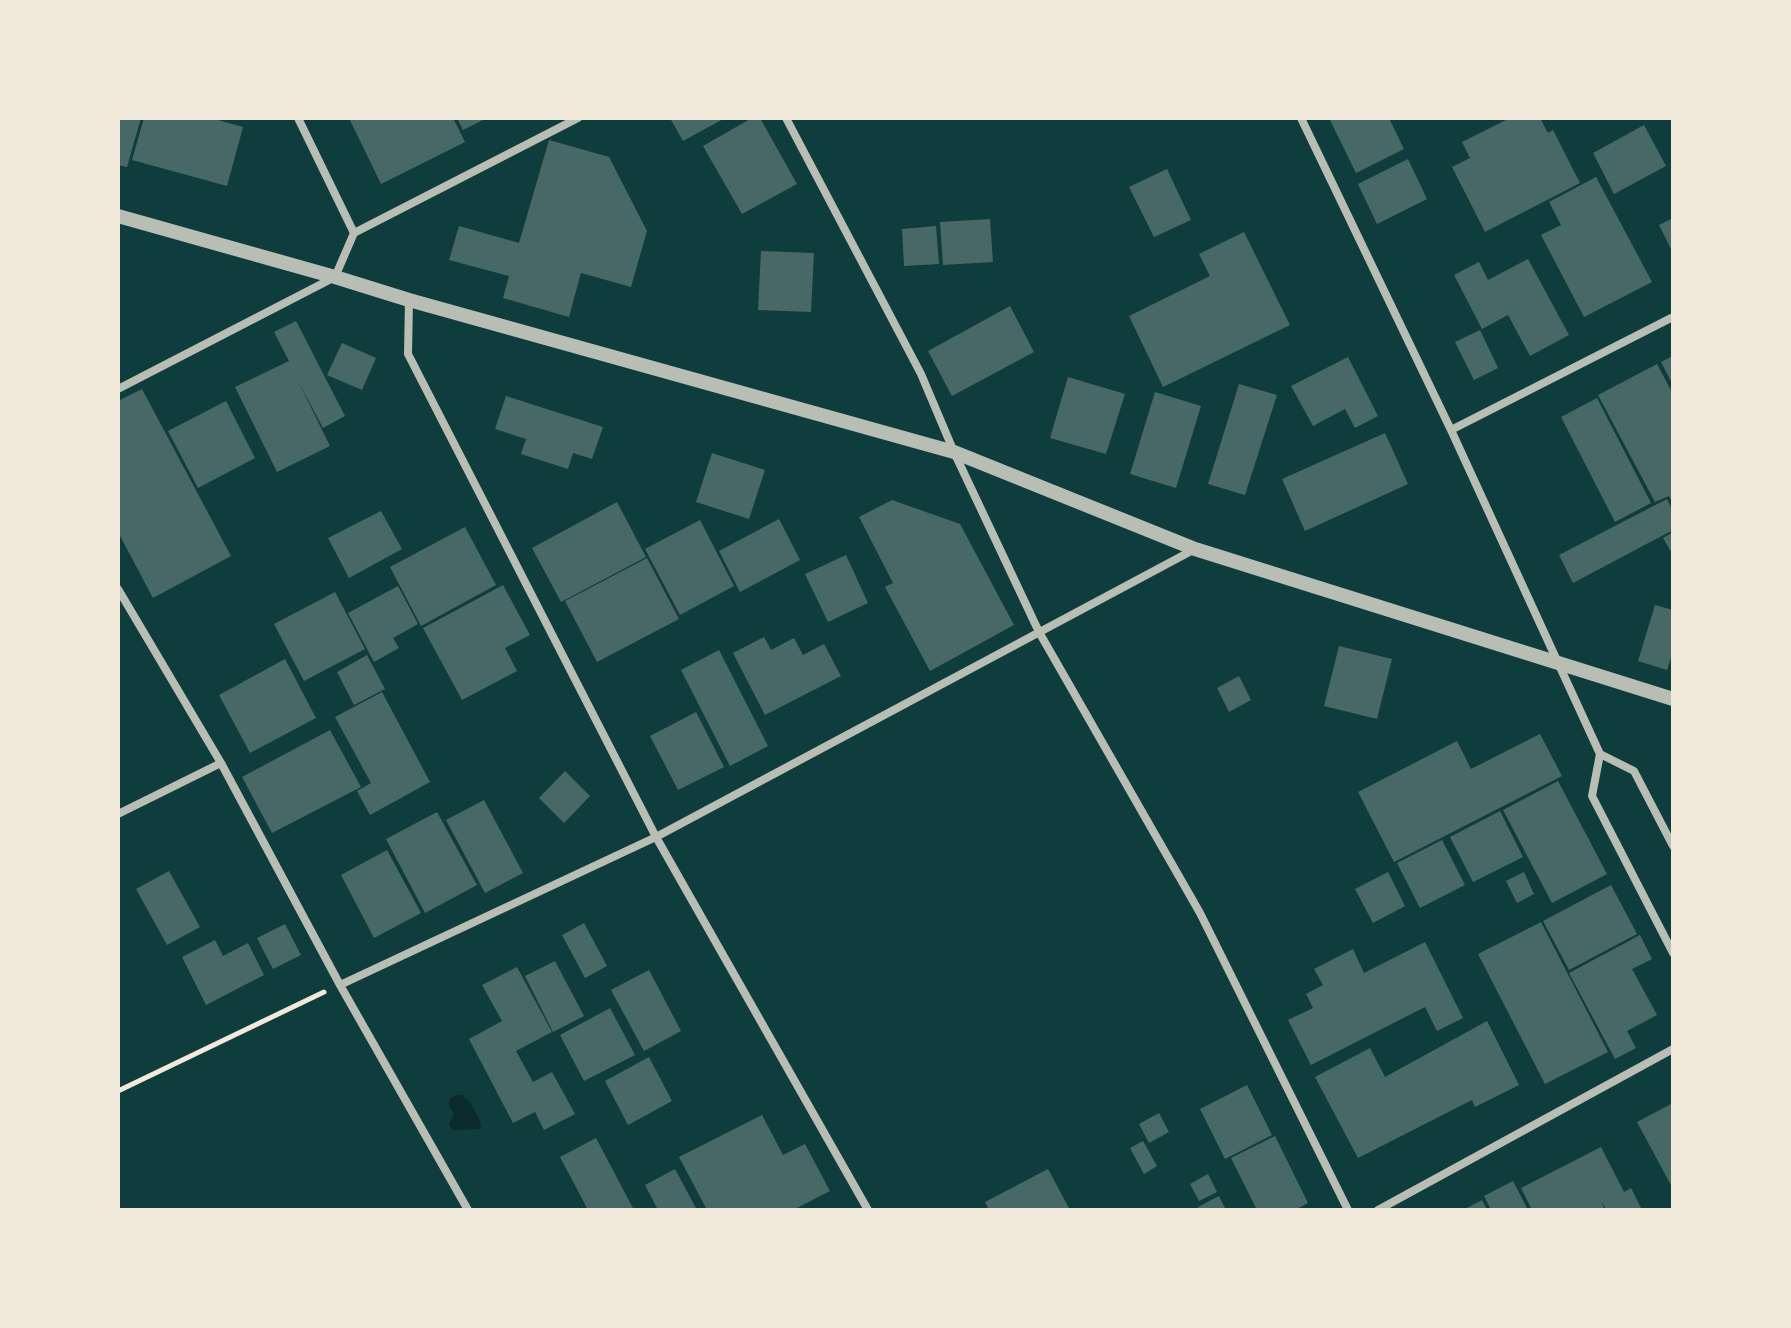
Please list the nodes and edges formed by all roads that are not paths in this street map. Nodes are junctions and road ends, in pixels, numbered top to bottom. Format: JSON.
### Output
{"nodes":[{"id":1,"x":298,"y":118,"type":"edge"},
{"id":2,"x":578,"y":118,"type":"edge"},
{"id":3,"x":786,"y":118,"type":"edge"},
{"id":4,"x":1301,"y":118,"type":"edge"},
{"id":5,"x":118,"y":216,"type":"edge"},
{"id":6,"x":354,"y":233,"type":"junction"},
{"id":7,"x":335,"y":277,"type":"junction"},
{"id":8,"x":409,"y":300,"type":"junction"},
{"id":9,"x":1673,"y":317,"type":"edge"},
{"id":10,"x":118,"y":389,"type":"edge"},
{"id":11,"x":1451,"y":430,"type":"junction"},
{"id":12,"x":954,"y":452,"type":"junction"},
{"id":13,"x":1195,"y":549,"type":"junction"},
{"id":14,"x":118,"y":589,"type":"edge"},
{"id":15,"x":1039,"y":632,"type":"junction"},
{"id":16,"x":1560,"y":663,"type":"junction"},
{"id":17,"x":1673,"y":699,"type":"edge"},
{"id":18,"x":1600,"y":754,"type":"junction"},
{"id":19,"x":221,"y":763,"type":"junction"},
{"id":20,"x":118,"y":814,"type":"edge"},
{"id":21,"x":656,"y":837,"type":"junction"},
{"id":22,"x":1673,"y":846,"type":"edge"},
{"id":23,"x":1673,"y":953,"type":"edge"},
{"id":24,"x":340,"y":985,"type":"junction"},
{"id":25,"x":1673,"y":1049,"type":"edge"},
{"id":26,"x":468,"y":1210,"type":"edge"},
{"id":27,"x":868,"y":1210,"type":"edge"},
{"id":28,"x":1348,"y":1210,"type":"edge"},
{"id":29,"x":1378,"y":1210,"type":"edge"}],
"edges":[{"from":1,"to":6,"type":"street"},
{"from":2,"to":6,"type":"street"},
{"from":3,"to":12,"type":"street"},
{"from":4,"to":11,"type":"street"},
{"from":5,"to":7,"type":"street"},
{"from":6,"to":7,"type":"street"},
{"from":7,"to":8,"type":"street"},
{"from":7,"to":10,"type":"street"},
{"from":8,"to":12,"type":"street"},
{"from":8,"to":21,"type":"street"},
{"from":9,"to":11,"type":"street"},
{"from":11,"to":16,"type":"street"},
{"from":12,"to":13,"type":"street"},
{"from":12,"to":15,"type":"street"},
{"from":13,"to":15,"type":"street"},
{"from":13,"to":16,"type":"street"},
{"from":14,"to":19,"type":"street"},
{"from":15,"to":21,"type":"street"},
{"from":15,"to":28,"type":"street"},
{"from":16,"to":17,"type":"street"},
{"from":16,"to":18,"type":"street"},
{"from":18,"to":22,"type":"street"},
{"from":18,"to":23,"type":"street"},
{"from":19,"to":20,"type":"street"},
{"from":19,"to":24,"type":"street"},
{"from":21,"to":24,"type":"street"},
{"from":21,"to":27,"type":"street"},
{"from":24,"to":26,"type":"street"},
{"from":25,"to":29,"type":"street"}]}
